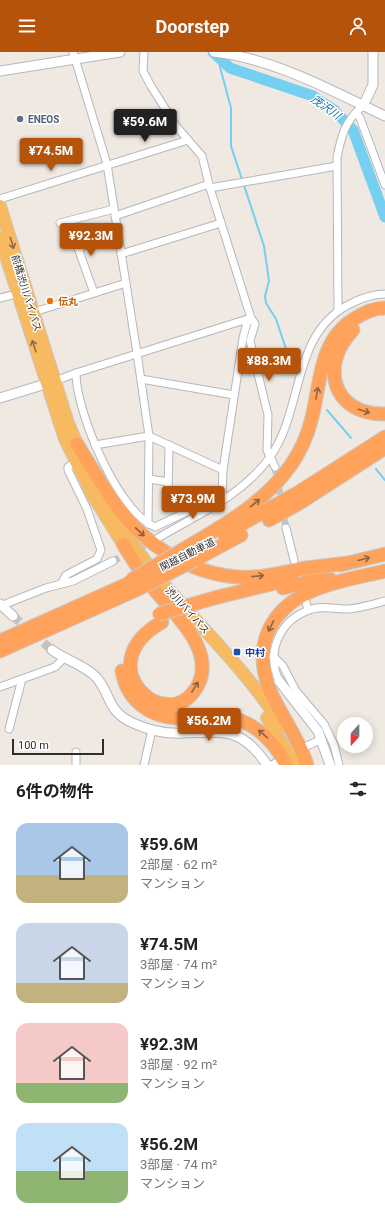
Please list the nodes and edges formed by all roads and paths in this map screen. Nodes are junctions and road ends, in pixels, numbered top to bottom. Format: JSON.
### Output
{"nodes":[{"id":1,"x":120,"y":52,"type":"edge"},
{"id":2,"x":144,"y":52,"type":"edge"},
{"id":3,"x":214,"y":52,"type":"edge"},
{"id":4,"x":373,"y":52,"type":"edge"},
{"id":5,"x":74,"y":55,"type":"edge"},
{"id":6,"x":0,"y":71,"type":"edge"},
{"id":7,"x":363,"y":106,"type":"junction"},
{"id":8,"x":354,"y":115,"type":"junction"},
{"id":9,"x":385,"y":116,"type":"edge"},
{"id":10,"x":188,"y":140,"type":"junction"},
{"id":11,"x":108,"y":164,"type":"junction"},
{"id":12,"x":337,"y":166,"type":"junction"},
{"id":13,"x":385,"y":185,"type":"edge"},
{"id":14,"x":209,"y":186,"type":"junction"},
{"id":15,"x":0,"y":199,"type":"edge"},
{"id":16,"x":0,"y":206,"type":"edge"},
{"id":17,"x":115,"y":213,"type":"junction"},
{"id":18,"x":60,"y":223,"type":"dead end"},
{"id":19,"x":221,"y":223,"type":"junction"},
{"id":20,"x":118,"y":235,"type":"junction"},
{"id":21,"x":0,"y":238,"type":"edge"},
{"id":22,"x":121,"y":254,"type":"junction"},
{"id":23,"x":126,"y":283,"type":"junction"},
{"id":24,"x":22,"y":293,"type":"junction"},
{"id":25,"x":94,"y":293,"type":"junction"},
{"id":26,"x":385,"y":294,"type":"edge"},
{"id":27,"x":0,"y":298,"type":"edge"},
{"id":28,"x":385,"y":308,"type":"edge"},
{"id":29,"x":338,"y":310,"type":"junction"},
{"id":30,"x":29,"y":314,"type":"junction"},
{"id":31,"x":385,"y":316,"type":"edge"},
{"id":32,"x":249,"y":318,"type":"junction"},
{"id":33,"x":137,"y":353,"type":"junction"},
{"id":34,"x":76,"y":373,"type":"junction"},
{"id":35,"x":141,"y":379,"type":"junction"},
{"id":36,"x":51,"y":382,"type":"junction"},
{"id":37,"x":234,"y":395,"type":"junction"},
{"id":38,"x":0,"y":398,"type":"edge"},
{"id":39,"x":385,"y":414,"type":"edge"},
{"id":40,"x":150,"y":436,"type":"junction"},
{"id":41,"x":385,"y":437,"type":"edge"},
{"id":42,"x":77,"y":444,"type":"junction"},
{"id":43,"x":95,"y":445,"type":"junction"},
{"id":44,"x":169,"y":445,"type":"junction"},
{"id":45,"x":385,"y":448,"type":"edge"},
{"id":46,"x":385,"y":452,"type":"edge"},
{"id":47,"x":271,"y":457,"type":"junction"},
{"id":48,"x":75,"y":462,"type":"junction"},
{"id":49,"x":275,"y":467,"type":"tunnel mouth"},
{"id":50,"x":223,"y":470,"type":"junction"},
{"id":51,"x":149,"y":479,"type":"junction"},
{"id":52,"x":168,"y":482,"type":"junction"},
{"id":53,"x":168,"y":495,"type":"dead end"},
{"id":54,"x":225,"y":496,"type":"junction"},
{"id":55,"x":298,"y":504,"type":"junction"},
{"id":56,"x":148,"y":524,"type":"junction"},
{"id":57,"x":286,"y":528,"type":"tunnel mouth"},
{"id":58,"x":158,"y":538,"type":"tunnel mouth"},
{"id":59,"x":123,"y":544,"type":"junction"},
{"id":60,"x":191,"y":553,"type":"junction"},
{"id":61,"x":385,"y":554,"type":"edge"},
{"id":62,"x":294,"y":560,"type":"dead end"},
{"id":63,"x":113,"y":561,"type":"tunnel mouth"},
{"id":64,"x":348,"y":563,"type":"junction"},
{"id":65,"x":385,"y":571,"type":"edge"},
{"id":66,"x":350,"y":580,"type":"junction"},
{"id":67,"x":61,"y":584,"type":"junction"},
{"id":68,"x":133,"y":584,"type":"junction"},
{"id":69,"x":219,"y":601,"type":"junction"},
{"id":70,"x":385,"y":601,"type":"edge"},
{"id":71,"x":306,"y":602,"type":"dead end"},
{"id":72,"x":1,"y":605,"type":"edge"},
{"id":73,"x":308,"y":610,"type":"junction"},
{"id":74,"x":13,"y":616,"type":"tunnel mouth"},
{"id":75,"x":160,"y":618,"type":"junction"},
{"id":76,"x":0,"y":641,"type":"edge"},
{"id":77,"x":52,"y":650,"type":"tunnel mouth"},
{"id":78,"x":0,"y":651,"type":"edge"},
{"id":79,"x":273,"y":656,"type":"junction"},
{"id":80,"x":63,"y":659,"type":"junction"},
{"id":81,"x":22,"y":679,"type":"junction"},
{"id":82,"x":279,"y":681,"type":"joint"},
{"id":83,"x":0,"y":687,"type":"edge"},
{"id":84,"x":9,"y":729,"type":"dead end"},
{"id":85,"x":152,"y":730,"type":"junction"},
{"id":86,"x":322,"y":739,"type":"junction"},
{"id":87,"x":307,"y":746,"type":"dead end"},
{"id":88,"x":76,"y":752,"type":"dead end"},
{"id":89,"x":279,"y":764,"type":"edge"},
{"id":90,"x":76,"y":765,"type":"edge"},
{"id":91,"x":144,"y":765,"type":"edge"},
{"id":92,"x":267,"y":765,"type":"edge"},
{"id":93,"x":295,"y":765,"type":"edge"},
{"id":94,"x":306,"y":765,"type":"edge"},
{"id":95,"x":330,"y":765,"type":"edge"},
{"id":96,"x":339,"y":765,"type":"edge"}],
"edges":[{"from":1,"to":5,"type":"street"},
{"from":2,"to":10,"type":"street"},
{"from":3,"to":7,"type":"street"},
{"from":4,"to":7,"type":"street"},
{"from":5,"to":6,"type":"street"},
{"from":5,"to":11,"type":"street"},
{"from":7,"to":8,"type":"street"},
{"from":7,"to":9,"type":"street"},
{"from":8,"to":12,"type":"street"},
{"from":8,"to":13,"type":"street"},
{"from":10,"to":11,"type":"street"},
{"from":10,"to":14,"type":"street"},
{"from":11,"to":15,"type":"street"},
{"from":11,"to":17,"type":"street"},
{"from":12,"to":14,"type":"street"},
{"from":12,"to":29,"type":"street"},
{"from":14,"to":17,"type":"street"},
{"from":14,"to":19,"type":"street"},
{"from":16,"to":24,"type":"highway","name":"前橋渋川バイパス","one_way":true},
{"from":17,"to":18,"type":"street"},
{"from":17,"to":20,"type":"street"},
{"from":19,"to":22,"type":"street"},
{"from":19,"to":32,"type":"street"},
{"from":20,"to":22,"type":"street"},
{"from":20,"to":25,"type":"street"},
{"from":21,"to":24,"type":"highway","name":"前橋渋川バイパス"},
{"from":22,"to":23,"type":"street"},
{"from":23,"to":25,"type":"street"},
{"from":23,"to":33,"type":"street"},
{"from":24,"to":27,"type":"street"},
{"from":24,"to":30,"type":"highway","name":"前橋渋川バイパス"},
{"from":25,"to":30,"type":"street"},
{"from":26,"to":29,"type":"street"},
{"from":60,"to":28,"type":"highway","one_way":true},
{"from":29,"to":47,"type":"street"},
{"from":30,"to":36,"type":"highway","name":"前橋渋川バイパス"},
{"from":31,"to":39,"type":"highway","one_way":true},
{"from":32,"to":33,"type":"street"},
{"from":32,"to":37,"type":"street"},
{"from":32,"to":47,"type":"street"},
{"from":33,"to":34,"type":"street"},
{"from":33,"to":35,"type":"street"},
{"from":34,"to":36,"type":"street"},
{"from":34,"to":43,"type":"street"},
{"from":35,"to":37,"type":"street"},
{"from":35,"to":40,"type":"street"},
{"from":36,"to":38,"type":"street"},
{"from":36,"to":42,"type":"highway","name":"渋川バイパス"},
{"from":36,"to":48,"type":"highway","name":"渋川バイパス"},
{"from":37,"to":50,"type":"street"},
{"from":40,"to":43,"type":"street"},
{"from":40,"to":44,"type":"street"},
{"from":40,"to":51,"type":"street"},
{"from":41,"to":60,"type":"highway","name":"関越自動車道"},
{"from":42,"to":64,"type":"highway","one_way":true},
{"from":42,"to":94,"type":"highway","name":"渋川バイパス"},
{"from":43,"to":56,"type":"street"},
{"from":44,"to":50,"type":"street"},
{"from":44,"to":52,"type":"street"},
{"from":45,"to":55,"type":"highway","name":"関越自動車道"},
{"from":46,"to":55,"type":"highway"},
{"from":47,"to":49,"type":"street"},
{"from":47,"to":54,"type":"street"},
{"from":48,"to":59,"type":"highway","name":"渋川バイパス"},
{"from":48,"to":67,"type":"street"},
{"from":50,"to":54,"type":"street"},
{"from":51,"to":52,"type":"street"},
{"from":51,"to":56,"type":"street"},
{"from":52,"to":53,"type":"street"},
{"from":54,"to":56,"type":"street"},
{"from":54,"to":58,"type":"street"},
{"from":55,"to":60,"type":"highway","name":"関越自動車道"},
{"from":57,"to":62,"type":"street"},
{"from":75,"to":59,"type":"highway","one_way":true},
{"from":59,"to":93,"type":"highway","name":"渋川バイパス"},
{"from":60,"to":68,"type":"highway","name":"関越自動車道","bridge":true},
{"from":64,"to":61,"type":"highway","one_way":true},
{"from":63,"to":67,"type":"street"},
{"from":64,"to":69,"type":"highway"},
{"from":65,"to":66,"type":"highway"},
{"from":66,"to":69,"type":"highway"},
{"from":66,"to":94,"type":"highway","one_way":true},
{"from":67,"to":72,"type":"street"},
{"from":68,"to":76,"type":"highway","name":"関越自動車道"},
{"from":68,"to":78,"type":"highway","name":"関越自動車道"},
{"from":69,"to":75,"type":"highway"},
{"from":70,"to":73,"type":"street"},
{"from":71,"to":73,"type":"street"},
{"from":72,"to":74,"type":"street"},
{"from":73,"to":79,"type":"street"},
{"from":89,"to":75,"type":"highway","one_way":true},
{"from":77,"to":80,"type":"street"},
{"from":79,"to":82,"type":"street"},
{"from":79,"to":96,"type":"street"},
{"from":80,"to":81,"type":"street"},
{"from":80,"to":85,"type":"street"},
{"from":81,"to":83,"type":"street"},
{"from":81,"to":84,"type":"street"},
{"from":82,"to":86,"type":"street"},
{"from":85,"to":91,"type":"street"},
{"from":85,"to":92,"type":"street"},
{"from":86,"to":87,"type":"street"},
{"from":86,"to":95,"type":"street"},
{"from":88,"to":90,"type":"street"}]}
